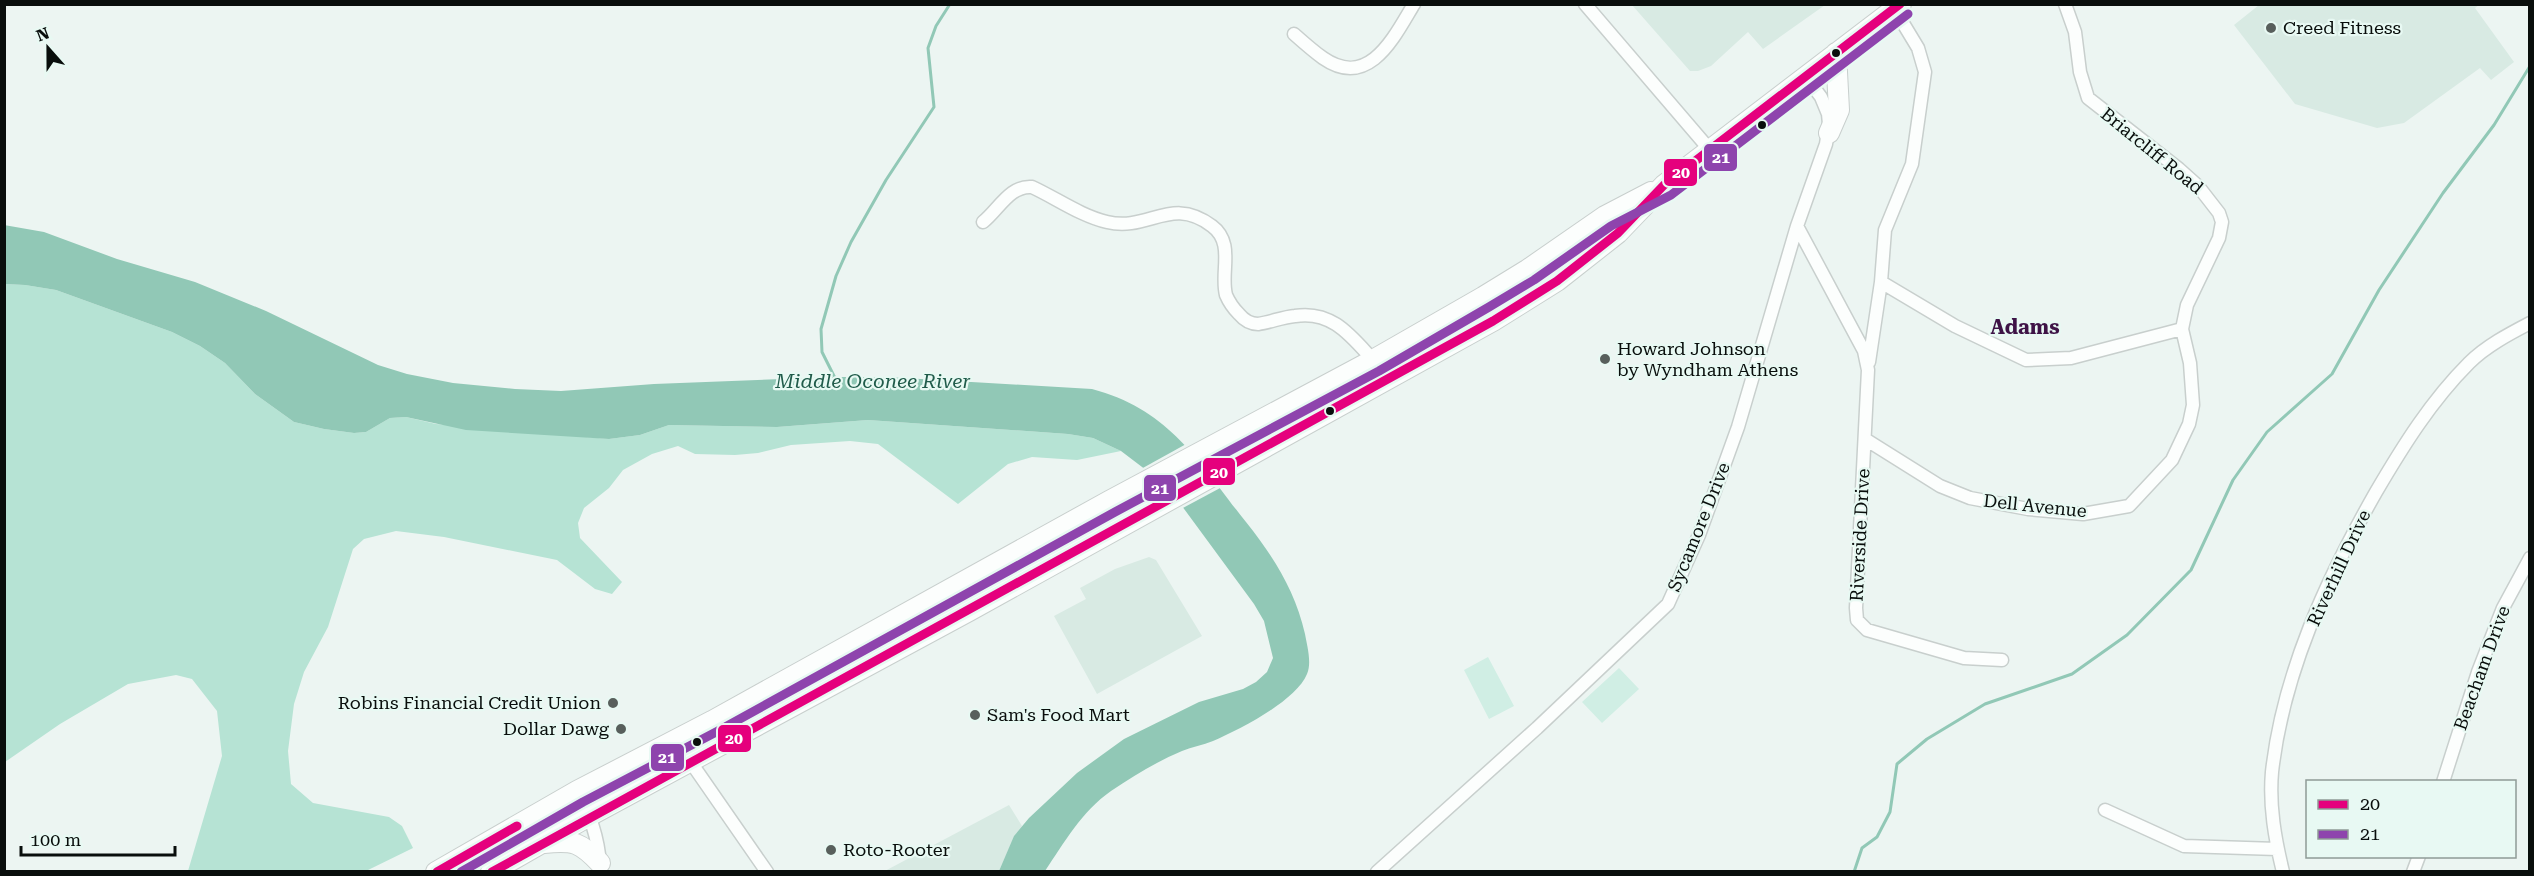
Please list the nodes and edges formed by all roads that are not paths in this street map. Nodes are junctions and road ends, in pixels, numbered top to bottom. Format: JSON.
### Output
{"nodes":[{"id":1,"x":1414,"y":4,"type":"edge"},
{"id":2,"x":1585,"y":4,"type":"edge"},
{"id":3,"x":2065,"y":4,"type":"edge"},
{"id":4,"x":1898,"y":7,"type":"edge"},
{"id":5,"x":1294,"y":34,"type":"dead end"},
{"id":6,"x":1836,"y":53,"type":"junction"},
{"id":7,"x":1806,"y":77,"type":"junction"},
{"id":8,"x":1829,"y":133,"type":"junction"},
{"id":9,"x":1710,"y":150,"type":"junction"},
{"id":10,"x":1664,"y":185,"type":"junction"},
{"id":11,"x":983,"y":222,"type":"dead end"},
{"id":12,"x":1797,"y":226,"type":"junction"},
{"id":13,"x":1881,"y":282,"type":"junction"},
{"id":14,"x":1459,"y":311,"type":"junction"},
{"id":15,"x":2529,"y":323,"type":"edge"},
{"id":16,"x":2182,"y":329,"type":"junction"},
{"id":17,"x":1472,"y":333,"type":"junction"},
{"id":18,"x":1373,"y":360,"type":"junction"},
{"id":19,"x":1868,"y":370,"type":"junction"},
{"id":20,"x":1865,"y":439,"type":"junction"},
{"id":21,"x":2529,"y":558,"type":"edge"},
{"id":22,"x":2002,"y":660,"type":"dead end"},
{"id":23,"x":690,"y":761,"type":"junction"},
{"id":24,"x":2444,"y":780,"type":"edge"},
{"id":25,"x":578,"y":791,"type":"junction"},
{"id":26,"x":2106,"y":810,"type":"dead end"},
{"id":27,"x":591,"y":815,"type":"junction"},
{"id":28,"x":539,"y":844,"type":"junction"},
{"id":29,"x":2277,"y":849,"type":"junction"},
{"id":30,"x":601,"y":867,"type":"edge"},
{"id":31,"x":436,"y":872,"type":"edge"},
{"id":32,"x":491,"y":872,"type":"edge"},
{"id":33,"x":767,"y":872,"type":"edge"},
{"id":34,"x":1377,"y":872,"type":"edge"},
{"id":35,"x":2283,"y":872,"type":"edge"}],
"edges":[{"from":1,"to":5,"type":"street"},
{"from":2,"to":9,"type":"street"},
{"from":3,"to":16,"type":"street","name":"Briarcliff Road"},
{"from":4,"to":6,"type":"main road"},
{"from":4,"to":13,"type":"street"},
{"from":6,"to":7,"type":"main road"},
{"from":6,"to":8,"type":"main road"},
{"from":7,"to":8,"type":"street","name":"Sycamore Drive"},
{"from":7,"to":9,"type":"main road"},
{"from":8,"to":12,"type":"street","name":"Sycamore Drive"},
{"from":9,"to":10,"type":"main road"},
{"from":10,"to":14,"type":"main road"},
{"from":10,"to":17,"type":"main road"},
{"from":11,"to":18,"type":"street"},
{"from":12,"to":19,"type":"street","name":"Riverside Drive"},
{"from":12,"to":34,"type":"street","name":"Sycamore Drive"},
{"from":13,"to":16,"type":"street"},
{"from":13,"to":19,"type":"street","name":"Riverside Drive"},
{"from":14,"to":17,"type":"main road"},
{"from":14,"to":18,"type":"main road"},
{"from":15,"to":29,"type":"street","name":"Riverhill Drive"},
{"from":16,"to":20,"type":"street","name":"Dell Avenue"},
{"from":17,"to":23,"type":"main road"},
{"from":18,"to":25,"type":"main road"},
{"from":19,"to":20,"type":"street","name":"Riverside Drive"},
{"from":20,"to":22,"type":"street","name":"Riverside Drive"},
{"from":21,"to":24,"type":"street","name":"Beacham Drive"},
{"from":23,"to":27,"type":"main road"},
{"from":23,"to":33,"type":"street"},
{"from":25,"to":27,"type":"street"},
{"from":25,"to":31,"type":"main road"},
{"from":26,"to":29,"type":"street"},
{"from":27,"to":28,"type":"main road"},
{"from":27,"to":30,"type":"street"},
{"from":28,"to":30,"type":"main road"},
{"from":28,"to":32,"type":"main road"},
{"from":29,"to":35,"type":"street","name":"Riverhill Drive"}]}
